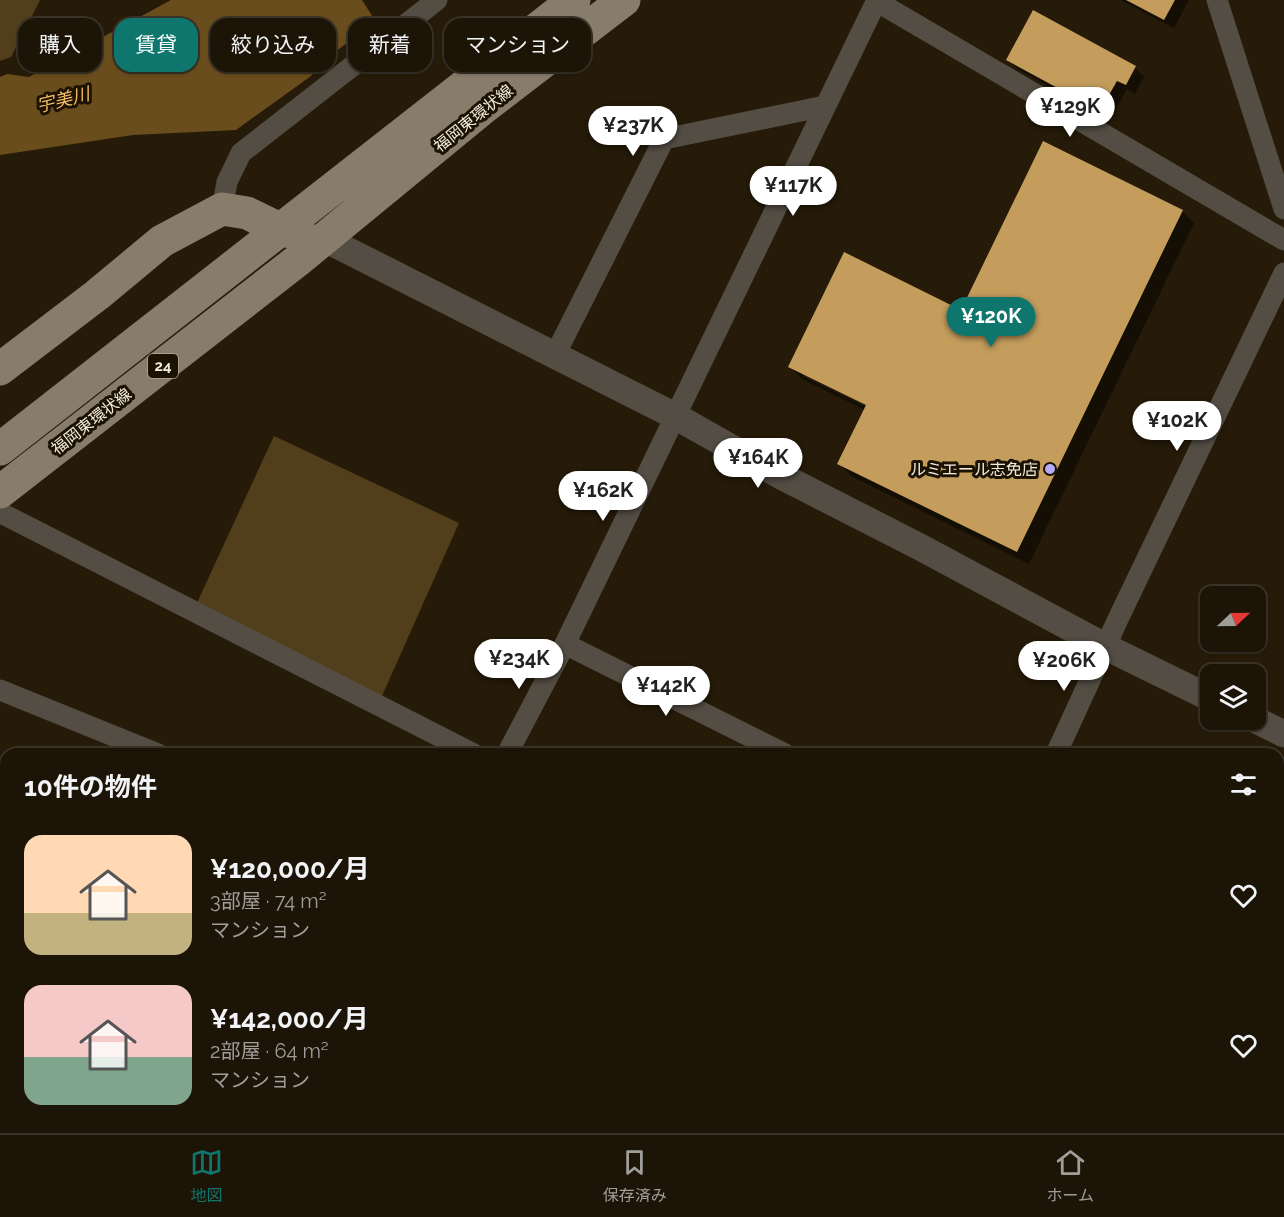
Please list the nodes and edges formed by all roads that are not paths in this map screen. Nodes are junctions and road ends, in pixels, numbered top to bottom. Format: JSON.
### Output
{"nodes":[{"id":1,"x":437,"y":0,"type":"edge"},
{"id":2,"x":574,"y":0,"type":"edge"},
{"id":3,"x":624,"y":0,"type":"edge"},
{"id":4,"x":1217,"y":0,"type":"edge"},
{"id":5,"x":876,"y":1,"type":"edge"},
{"id":6,"x":825,"y":106,"type":"junction"},
{"id":7,"x":222,"y":209,"type":"junction"},
{"id":8,"x":1284,"y":209,"type":"edge"},
{"id":9,"x":282,"y":230,"type":"junction"},
{"id":10,"x":325,"y":239,"type":"junction"},
{"id":11,"x":1284,"y":240,"type":"edge"},
{"id":12,"x":1284,"y":273,"type":"edge"},
{"id":13,"x":555,"y":355,"type":"junction"},
{"id":14,"x":0,"y":369,"type":"edge"},
{"id":15,"x":675,"y":416,"type":"junction"},
{"id":16,"x":0,"y":449,"type":"edge"},
{"id":17,"x":0,"y":492,"type":"edge"},
{"id":18,"x":0,"y":510,"type":"edge"},
{"id":19,"x":566,"y":644,"type":"junction"},
{"id":20,"x":1106,"y":647,"type":"junction"},
{"id":21,"x":0,"y":690,"type":"edge"},
{"id":22,"x":1200,"y":693,"type":"edge"},
{"id":23,"x":1266,"y":725,"type":"edge"},
{"id":24,"x":1284,"y":734,"type":"edge"},
{"id":25,"x":143,"y":748,"type":"edge"},
{"id":26,"x":462,"y":748,"type":"edge"},
{"id":27,"x":510,"y":748,"type":"edge"},
{"id":28,"x":773,"y":748,"type":"edge"},
{"id":29,"x":1059,"y":748,"type":"edge"}],
"edges":[{"from":1,"to":7,"type":"street"},
{"from":2,"to":9,"type":"main road","name":"福岡東環状線","number":"24"},
{"from":3,"to":10,"type":"main road","name":"福岡東環状線","number":"24"},
{"from":4,"to":8,"type":"street"},
{"from":5,"to":6,"type":"street"},
{"from":5,"to":11,"type":"street"},
{"from":6,"to":13,"type":"street"},
{"from":6,"to":15,"type":"street"},
{"from":7,"to":9,"type":"main road"},
{"from":7,"to":14,"type":"main road"},
{"from":9,"to":10,"type":"main road"},
{"from":9,"to":16,"type":"main road","name":"福岡東環状線","number":"24"},
{"from":10,"to":13,"type":"street"},
{"from":10,"to":17,"type":"main road","name":"福岡東環状線","number":"24"},
{"from":12,"to":20,"type":"street"},
{"from":13,"to":15,"type":"street"},
{"from":15,"to":19,"type":"street"},
{"from":15,"to":20,"type":"street"},
{"from":18,"to":26,"type":"street"},
{"from":19,"to":27,"type":"street"},
{"from":19,"to":28,"type":"street"},
{"from":20,"to":22,"type":"street"},
{"from":20,"to":29,"type":"street"},
{"from":21,"to":25,"type":"street"},
{"from":23,"to":24,"type":"street"}]}
